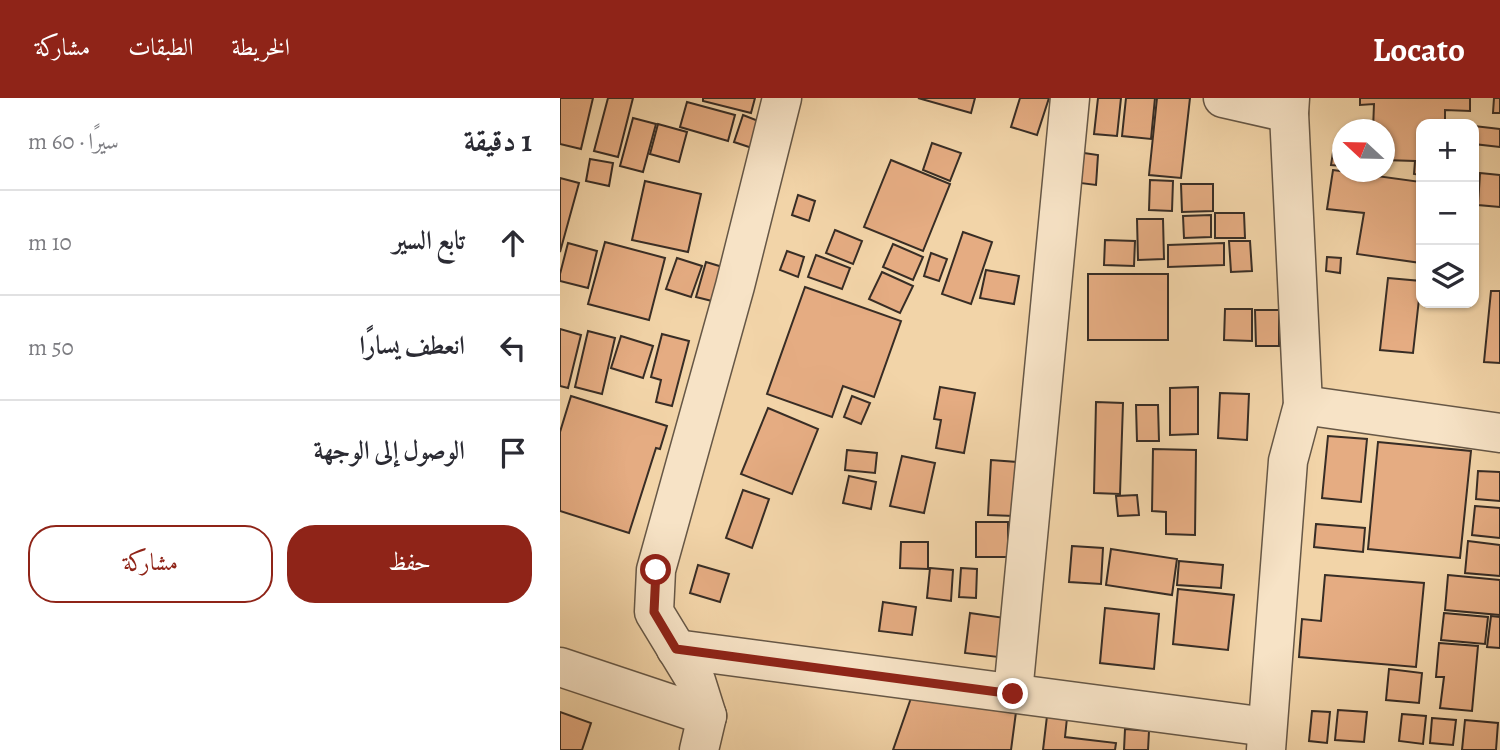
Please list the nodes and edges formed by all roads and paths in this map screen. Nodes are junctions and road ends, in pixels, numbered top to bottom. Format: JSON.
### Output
{"nodes":[{"id":1,"x":782,"y":98,"type":"edge"},
{"id":2,"x":1070,"y":98,"type":"edge"},
{"id":3,"x":1223,"y":98,"type":"edge"},
{"id":4,"x":1289,"y":106,"type":"edge"},
{"id":5,"x":1303,"y":405,"type":"junction"},
{"id":6,"x":1500,"y":433,"type":"edge"},
{"id":7,"x":676,"y":649,"type":"junction"},
{"id":8,"x":560,"y":667,"type":"edge"},
{"id":9,"x":1013,"y":694,"type":"junction"},
{"id":10,"x":703,"y":733,"type":"edge"},
{"id":11,"x":1266,"y":739,"type":"edge"}],
"edges":[{"from":1,"to":7,"type":"street"},
{"from":2,"to":9,"type":"street"},
{"from":3,"to":4,"type":"street"},
{"from":4,"to":5,"type":"street"},
{"from":5,"to":6,"type":"street"},
{"from":5,"to":11,"type":"street"},
{"from":7,"to":9,"type":"street"},
{"from":7,"to":10,"type":"street"},
{"from":8,"to":10,"type":"street"},
{"from":9,"to":11,"type":"street"}]}
